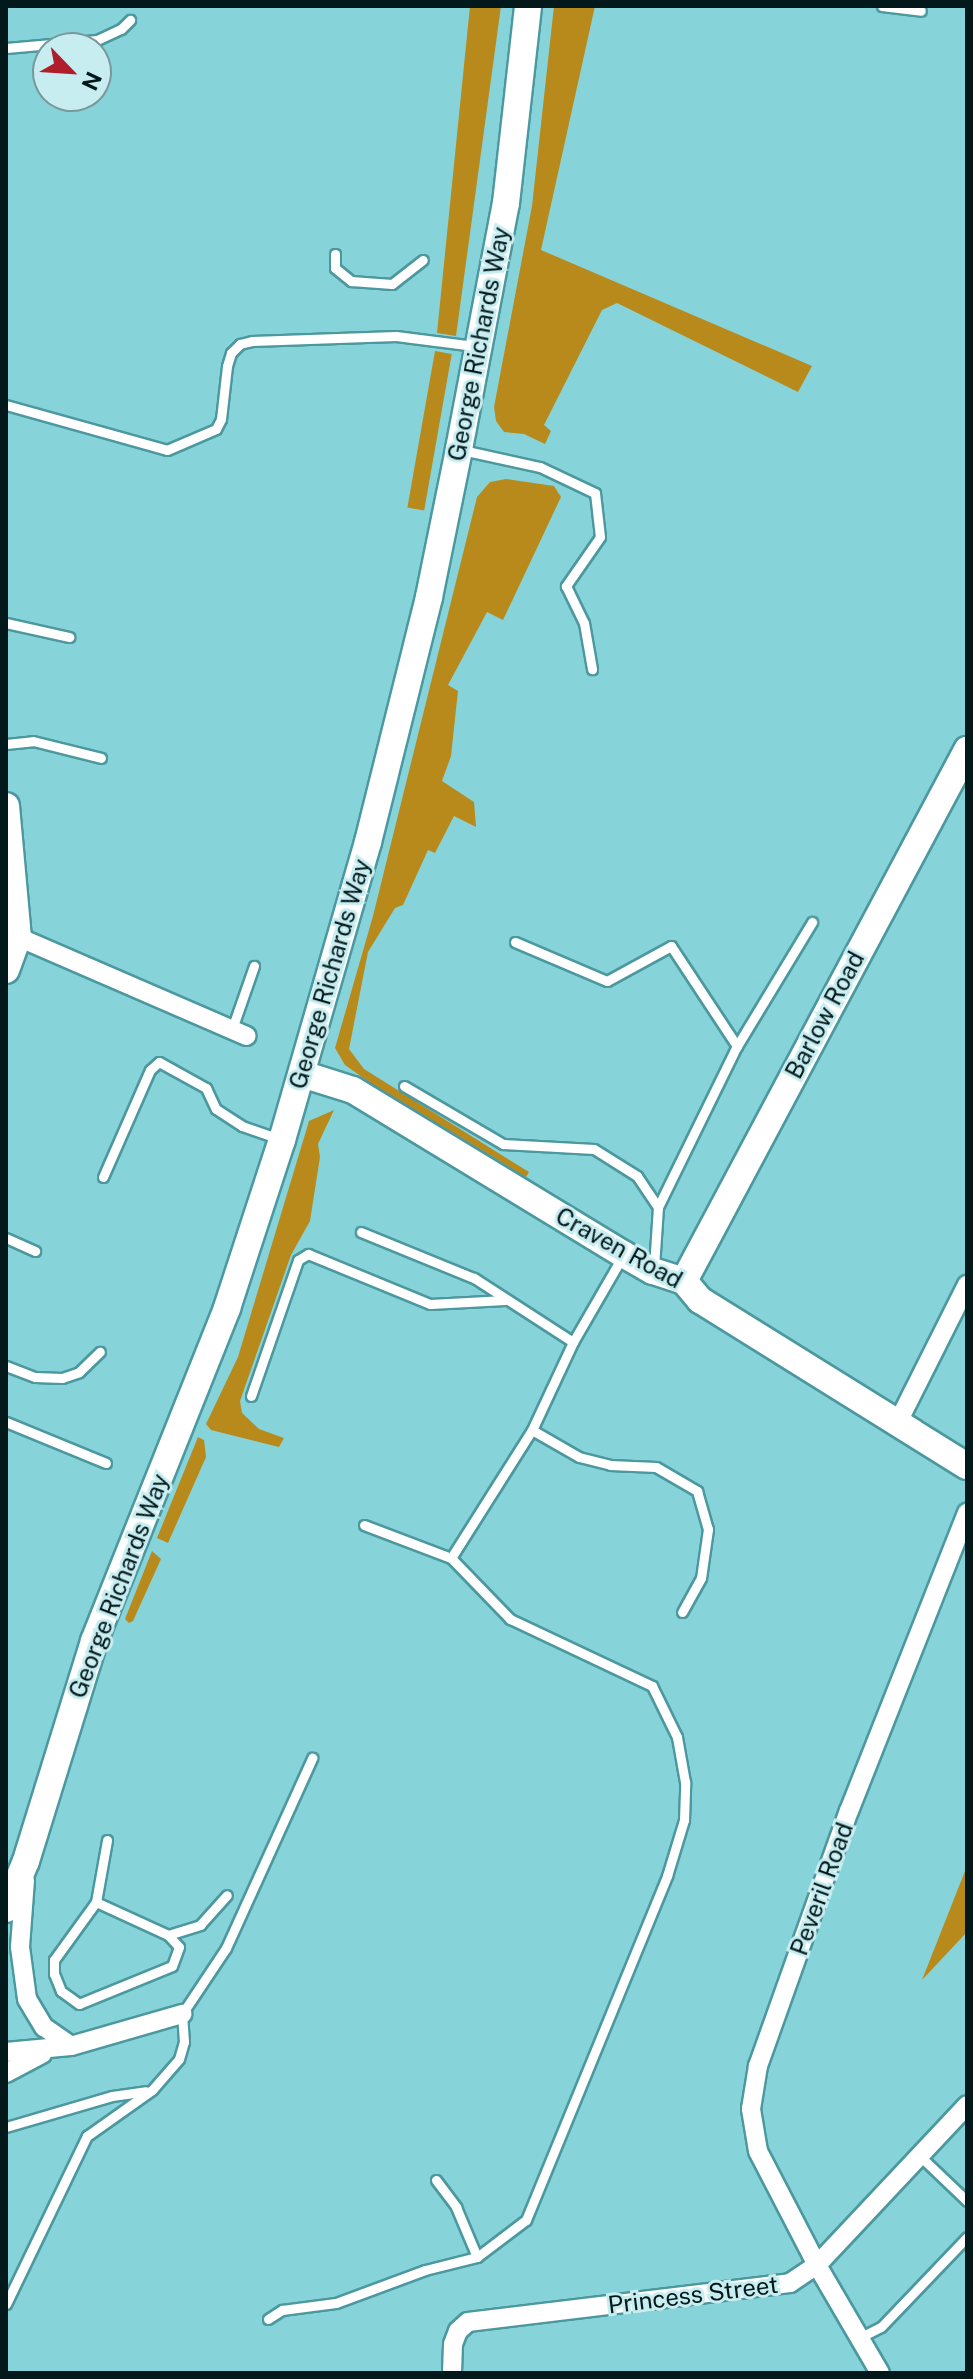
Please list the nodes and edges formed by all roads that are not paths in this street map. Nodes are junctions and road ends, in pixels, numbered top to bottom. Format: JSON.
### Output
{"nodes":[{"id":1,"x":528,"y":6,"type":"edge"},
{"id":2,"x":882,"y":6,"type":"edge"},
{"id":3,"x":921,"y":11,"type":"dead end"},
{"id":4,"x":130,"y":20,"type":"dead end"},
{"id":5,"x":6,"y":48,"type":"edge"},
{"id":6,"x":335,"y":254,"type":"dead end"},
{"id":7,"x":423,"y":260,"type":"dead end"},
{"id":8,"x":478,"y":347,"type":"junction"},
{"id":9,"x":6,"y":405,"type":"edge"},
{"id":10,"x":459,"y":449,"type":"junction"},
{"id":11,"x":6,"y":623,"type":"edge"},
{"id":12,"x":69,"y":637,"type":"dead end"},
{"id":13,"x":592,"y":669,"type":"dead end"},
{"id":14,"x":6,"y":744,"type":"edge"},
{"id":15,"x":967,"y":750,"type":"edge"},
{"id":16,"x":101,"y":758,"type":"dead end"},
{"id":17,"x":6,"y":806,"type":"edge"},
{"id":18,"x":812,"y":922,"type":"dead end"},
{"id":19,"x":18,"y":937,"type":"junction"},
{"id":20,"x":515,"y":942,"type":"dead end"},
{"id":21,"x":254,"y":966,"type":"dead end"},
{"id":22,"x":6,"y":970,"type":"edge"},
{"id":23,"x":240,"y":1032,"type":"joint"},
{"id":24,"x":737,"y":1046,"type":"junction"},
{"id":25,"x":302,"y":1074,"type":"junction"},
{"id":26,"x":404,"y":1086,"type":"dead end"},
{"id":27,"x":282,"y":1140,"type":"junction"},
{"id":28,"x":103,"y":1177,"type":"dead end"},
{"id":29,"x":658,"y":1207,"type":"junction"},
{"id":30,"x":361,"y":1232,"type":"dead end"},
{"id":31,"x":6,"y":1238,"type":"edge"},
{"id":32,"x":35,"y":1251,"type":"dead end"},
{"id":33,"x":623,"y":1254,"type":"junction"},
{"id":34,"x":653,"y":1271,"type":"junction"},
{"id":35,"x":684,"y":1281,"type":"junction"},
{"id":36,"x":967,"y":1285,"type":"edge"},
{"id":37,"x":505,"y":1300,"type":"junction"},
{"id":38,"x":573,"y":1342,"type":"junction"},
{"id":39,"x":100,"y":1352,"type":"dead end"},
{"id":40,"x":6,"y":1366,"type":"edge"},
{"id":41,"x":251,"y":1396,"type":"dead end"},
{"id":42,"x":6,"y":1422,"type":"edge"},
{"id":43,"x":897,"y":1424,"type":"junction"},
{"id":44,"x":532,"y":1430,"type":"junction"},
{"id":45,"x":106,"y":1463,"type":"dead end"},
{"id":46,"x":967,"y":1466,"type":"edge"},
{"id":47,"x":967,"y":1513,"type":"edge"},
{"id":48,"x":364,"y":1525,"type":"dead end"},
{"id":49,"x":451,"y":1558,"type":"junction"},
{"id":50,"x":682,"y":1612,"type":"dead end"},
{"id":51,"x":312,"y":1758,"type":"dead end"},
{"id":52,"x":107,"y":1840,"type":"dead end"},
{"id":53,"x":26,"y":1861,"type":"junction"},
{"id":54,"x":227,"y":1895,"type":"dead end"},
{"id":55,"x":96,"y":1902,"type":"junction"},
{"id":56,"x":6,"y":1909,"type":"edge"},
{"id":57,"x":168,"y":1935,"type":"junction"},
{"id":58,"x":182,"y":2014,"type":"junction"},
{"id":59,"x":71,"y":2046,"type":"junction"},
{"id":60,"x":48,"y":2051,"type":"junction"},
{"id":61,"x":6,"y":2052,"type":"edge"},
{"id":62,"x":6,"y":2073,"type":"edge"},
{"id":63,"x":152,"y":2090,"type":"junction"},
{"id":64,"x":967,"y":2105,"type":"edge"},
{"id":65,"x":6,"y":2127,"type":"edge"},
{"id":66,"x":920,"y":2156,"type":"junction"},
{"id":67,"x":436,"y":2180,"type":"dead end"},
{"id":68,"x":967,"y":2201,"type":"edge"},
{"id":69,"x":967,"y":2237,"type":"edge"},
{"id":70,"x":477,"y":2257,"type":"junction"},
{"id":71,"x":817,"y":2265,"type":"junction"},
{"id":72,"x":6,"y":2304,"type":"edge"},
{"id":73,"x":268,"y":2319,"type":"dead end"},
{"id":74,"x":861,"y":2337,"type":"junction"},
{"id":75,"x":452,"y":2373,"type":"edge"},
{"id":76,"x":880,"y":2373,"type":"edge"}],
"edges":[{"from":1,"to":8,"type":"street","name":"George Richards Way"},
{"from":2,"to":3,"type":"lane"},
{"from":4,"to":5,"type":"lane"},
{"from":6,"to":7,"type":"lane"},
{"from":8,"to":9,"type":"lane"},
{"from":8,"to":10,"type":"street","name":"George Richards Way"},
{"from":10,"to":13,"type":"lane"},
{"from":10,"to":25,"type":"street","name":"George Richards Way"},
{"from":11,"to":12,"type":"lane"},
{"from":14,"to":16,"type":"lane"},
{"from":15,"to":35,"type":"street","name":"Barlow Road"},
{"from":17,"to":19,"type":"street"},
{"from":18,"to":24,"type":"lane"},
{"from":19,"to":22,"type":"street"},
{"from":19,"to":23,"type":"street"},
{"from":20,"to":24,"type":"lane"},
{"from":21,"to":23,"type":"lane"},
{"from":24,"to":29,"type":"lane"},
{"from":25,"to":27,"type":"street","name":"George Richards Way"},
{"from":25,"to":33,"type":"street","name":"Craven Road"},
{"from":26,"to":29,"type":"lane"},
{"from":27,"to":28,"type":"lane"},
{"from":27,"to":53,"type":"street","name":"George Richards Way"},
{"from":29,"to":34,"type":"lane"},
{"from":30,"to":37,"type":"lane"},
{"from":31,"to":32,"type":"lane"},
{"from":33,"to":34,"type":"street","name":"Craven Road"},
{"from":33,"to":38,"type":"lane"},
{"from":34,"to":35,"type":"street","name":"Craven Road"},
{"from":35,"to":43,"type":"street","name":"Craven Road"},
{"from":36,"to":43,"type":"street"},
{"from":37,"to":38,"type":"lane"},
{"from":37,"to":41,"type":"lane"},
{"from":38,"to":44,"type":"lane"},
{"from":39,"to":40,"type":"lane"},
{"from":42,"to":45,"type":"lane"},
{"from":43,"to":46,"type":"street","name":"Craven Road"},
{"from":44,"to":49,"type":"lane"},
{"from":44,"to":50,"type":"lane"},
{"from":47,"to":71,"type":"street","name":"Peveril Road"},
{"from":48,"to":49,"type":"lane"},
{"from":49,"to":70,"type":"lane"},
{"from":51,"to":58,"type":"lane"},
{"from":52,"to":55,"type":"lane"},
{"from":53,"to":56,"type":"street","name":"George Richards Way"},
{"from":53,"to":59,"type":"street"},
{"from":54,"to":57,"type":"lane"},
{"from":55,"to":57,"type":"lane"},
{"from":55,"to":57,"type":"lane"},
{"from":58,"to":59,"type":"street"},
{"from":58,"to":63,"type":"lane"},
{"from":59,"to":60,"type":"street"},
{"from":60,"to":61,"type":"street"},
{"from":60,"to":62,"type":"street"},
{"from":63,"to":65,"type":"lane"},
{"from":63,"to":72,"type":"lane"},
{"from":64,"to":66,"type":"street","name":"Princess Street"},
{"from":66,"to":68,"type":"lane"},
{"from":66,"to":71,"type":"street","name":"Princess Street"},
{"from":67,"to":70,"type":"lane"},
{"from":69,"to":74,"type":"lane"},
{"from":70,"to":73,"type":"lane"},
{"from":71,"to":74,"type":"street","name":"Peveril Road"},
{"from":71,"to":75,"type":"street","name":"Princess Street"},
{"from":74,"to":76,"type":"street","name":"Peveril Road"}]}
